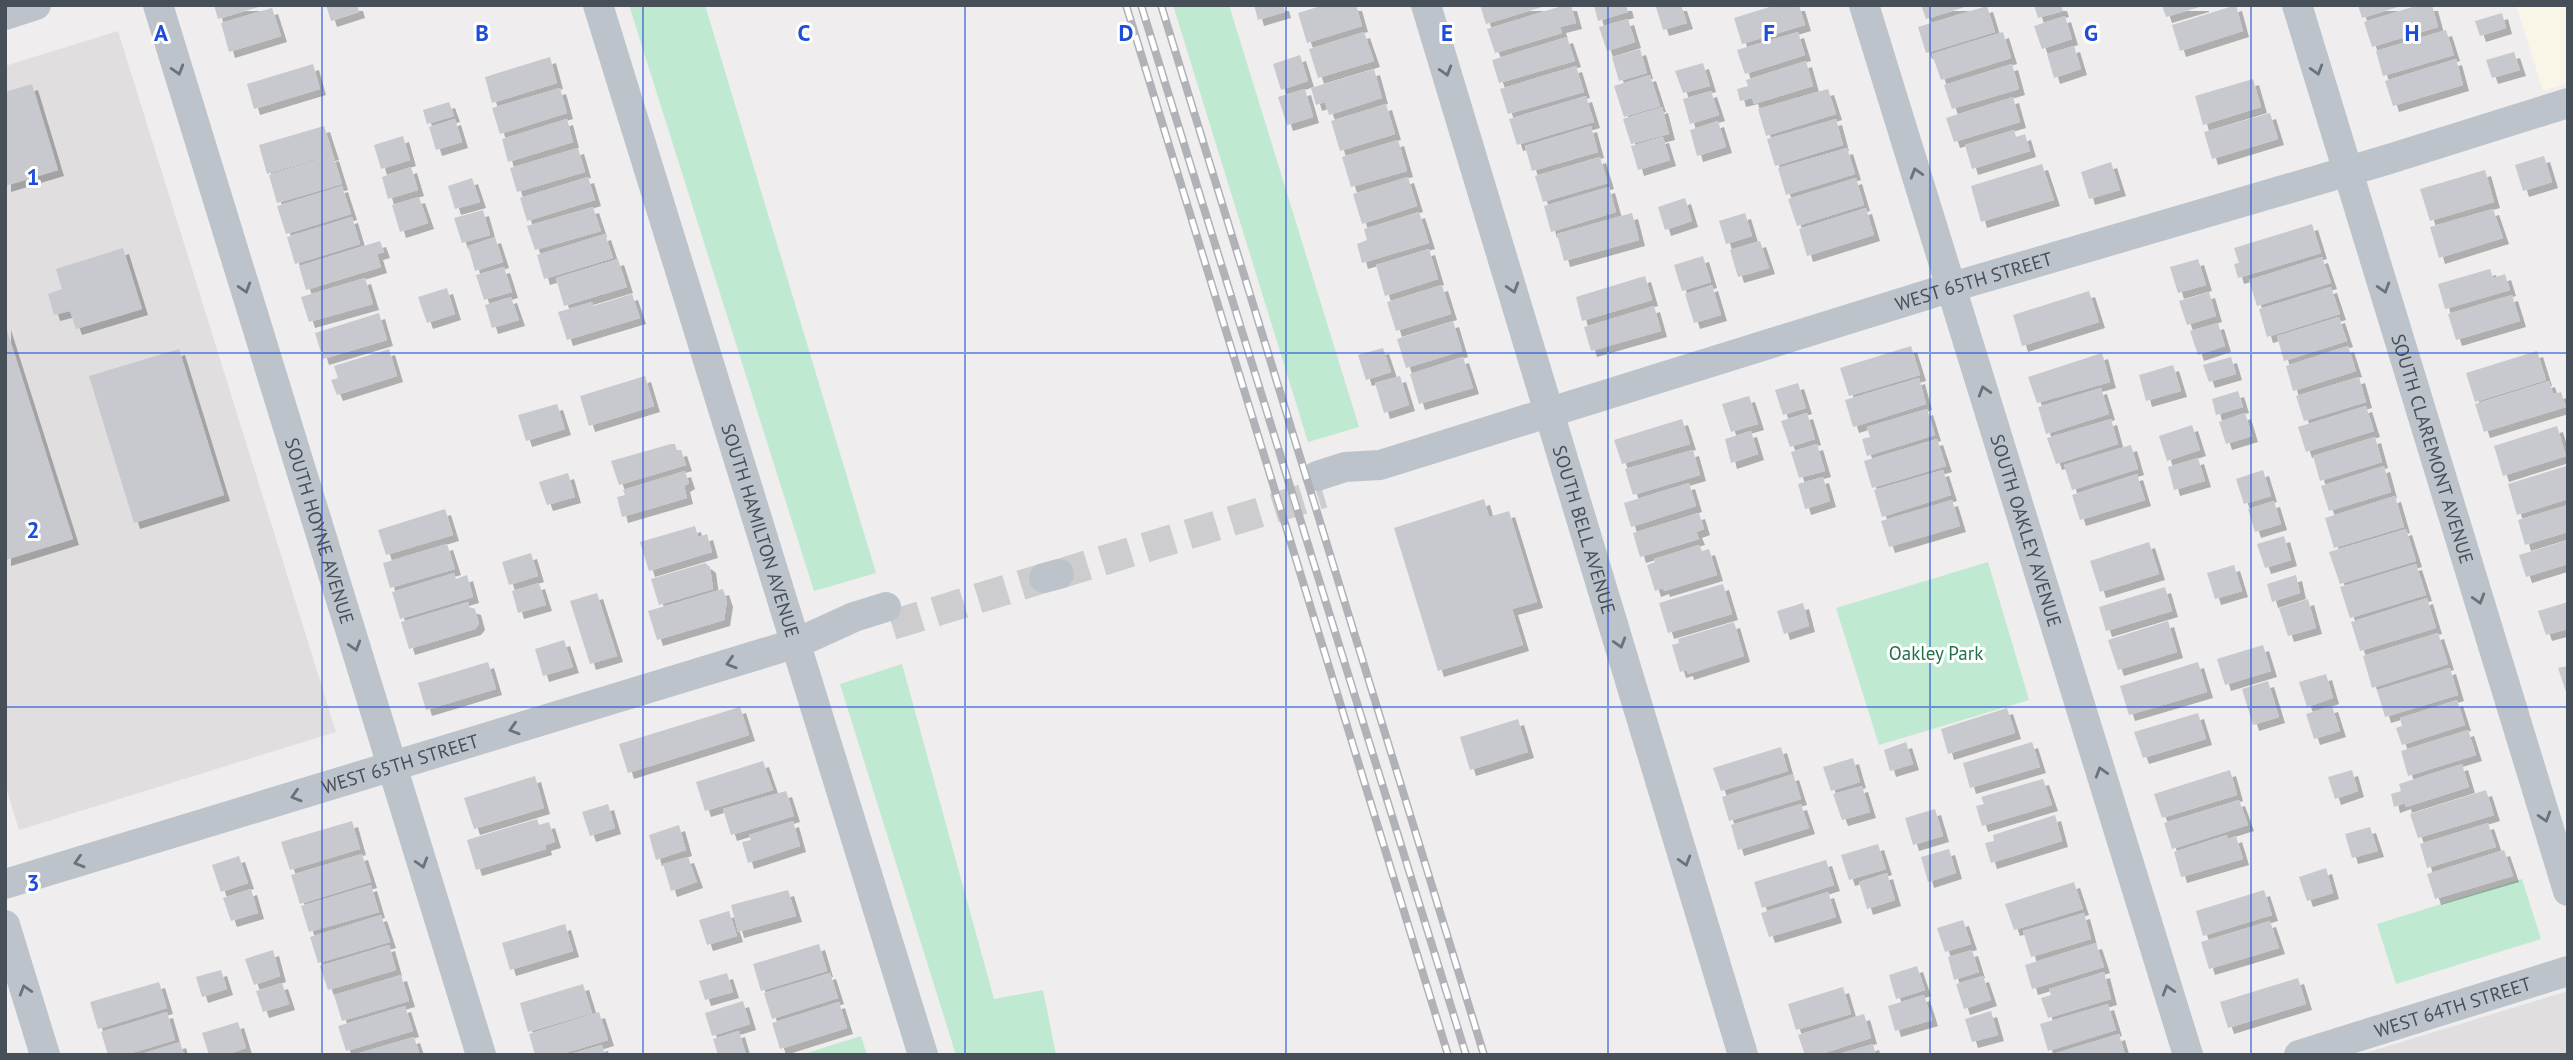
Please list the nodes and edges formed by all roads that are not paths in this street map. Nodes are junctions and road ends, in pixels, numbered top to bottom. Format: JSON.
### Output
{"nodes":[{"id":1,"x":36,"y":5,"type":"edge"},
{"id":2,"x":158,"y":5,"type":"edge"},
{"id":3,"x":598,"y":5,"type":"edge"},
{"id":4,"x":1426,"y":5,"type":"edge"},
{"id":5,"x":1864,"y":5,"type":"edge"},
{"id":6,"x":2297,"y":5,"type":"edge"},
{"id":7,"x":5,"y":15,"type":"edge"},
{"id":8,"x":2568,"y":103,"type":"edge"},
{"id":9,"x":2348,"y":171,"type":"junction"},
{"id":10,"x":1952,"y":287,"type":"junction"},
{"id":11,"x":1551,"y":413,"type":"junction"},
{"id":12,"x":1320,"y":484,"type":"tunnel mouth"},
{"id":13,"x":889,"y":616,"type":"tunnel mouth"},
{"id":14,"x":797,"y":643,"type":"junction"},
{"id":15,"x":392,"y":766,"type":"junction"},
{"id":16,"x":5,"y":884,"type":"edge"},
{"id":17,"x":2568,"y":891,"type":"edge"},
{"id":18,"x":5,"y":925,"type":"edge"},
{"id":19,"x":2568,"y":971,"type":"edge"},
{"id":20,"x":45,"y":1055,"type":"edge"},
{"id":21,"x":481,"y":1055,"type":"edge"},
{"id":22,"x":923,"y":1055,"type":"edge"},
{"id":23,"x":1743,"y":1055,"type":"edge"},
{"id":24,"x":2188,"y":1055,"type":"edge"},
{"id":25,"x":2299,"y":1055,"type":"edge"}],
"edges":[{"from":1,"to":7,"type":"street"},
{"from":2,"to":15,"type":"street","name":"SOUTH HOYNE AVENUE","one_way":true},
{"from":3,"to":14,"type":"street","name":"SOUTH HAMILTON AVENUE"},
{"from":4,"to":11,"type":"street","name":"SOUTH BELL AVENUE","one_way":true},
{"from":10,"to":5,"type":"street","name":"SOUTH OAKLEY AVENUE","one_way":true},
{"from":6,"to":9,"type":"street","name":"SOUTH CLAREMONT AVENUE","one_way":true},
{"from":8,"to":9,"type":"street","name":"WEST 65TH STREET"},
{"from":9,"to":10,"type":"street","name":"WEST 65TH STREET"},
{"from":9,"to":17,"type":"street","name":"SOUTH CLAREMONT AVENUE","one_way":true},
{"from":10,"to":11,"type":"street","name":"WEST 65TH STREET"},
{"from":24,"to":10,"type":"street","name":"SOUTH OAKLEY AVENUE","one_way":true},
{"from":11,"to":12,"type":"street","name":"WEST 65TH STREET"},
{"from":11,"to":23,"type":"street","name":"SOUTH BELL AVENUE","one_way":true},
{"from":13,"to":14,"type":"street","name":"WEST 65TH STREET"},
{"from":14,"to":15,"type":"street","name":"WEST 65TH STREET","one_way":true},
{"from":14,"to":22,"type":"street","name":"SOUTH HAMILTON AVENUE"},
{"from":15,"to":16,"type":"street","name":"WEST 65TH STREET","one_way":true},
{"from":15,"to":21,"type":"street","name":"SOUTH HOYNE AVENUE","one_way":true},
{"from":20,"to":18,"type":"street","one_way":true},
{"from":19,"to":25,"type":"street","name":"WEST 64TH STREET"}]}
